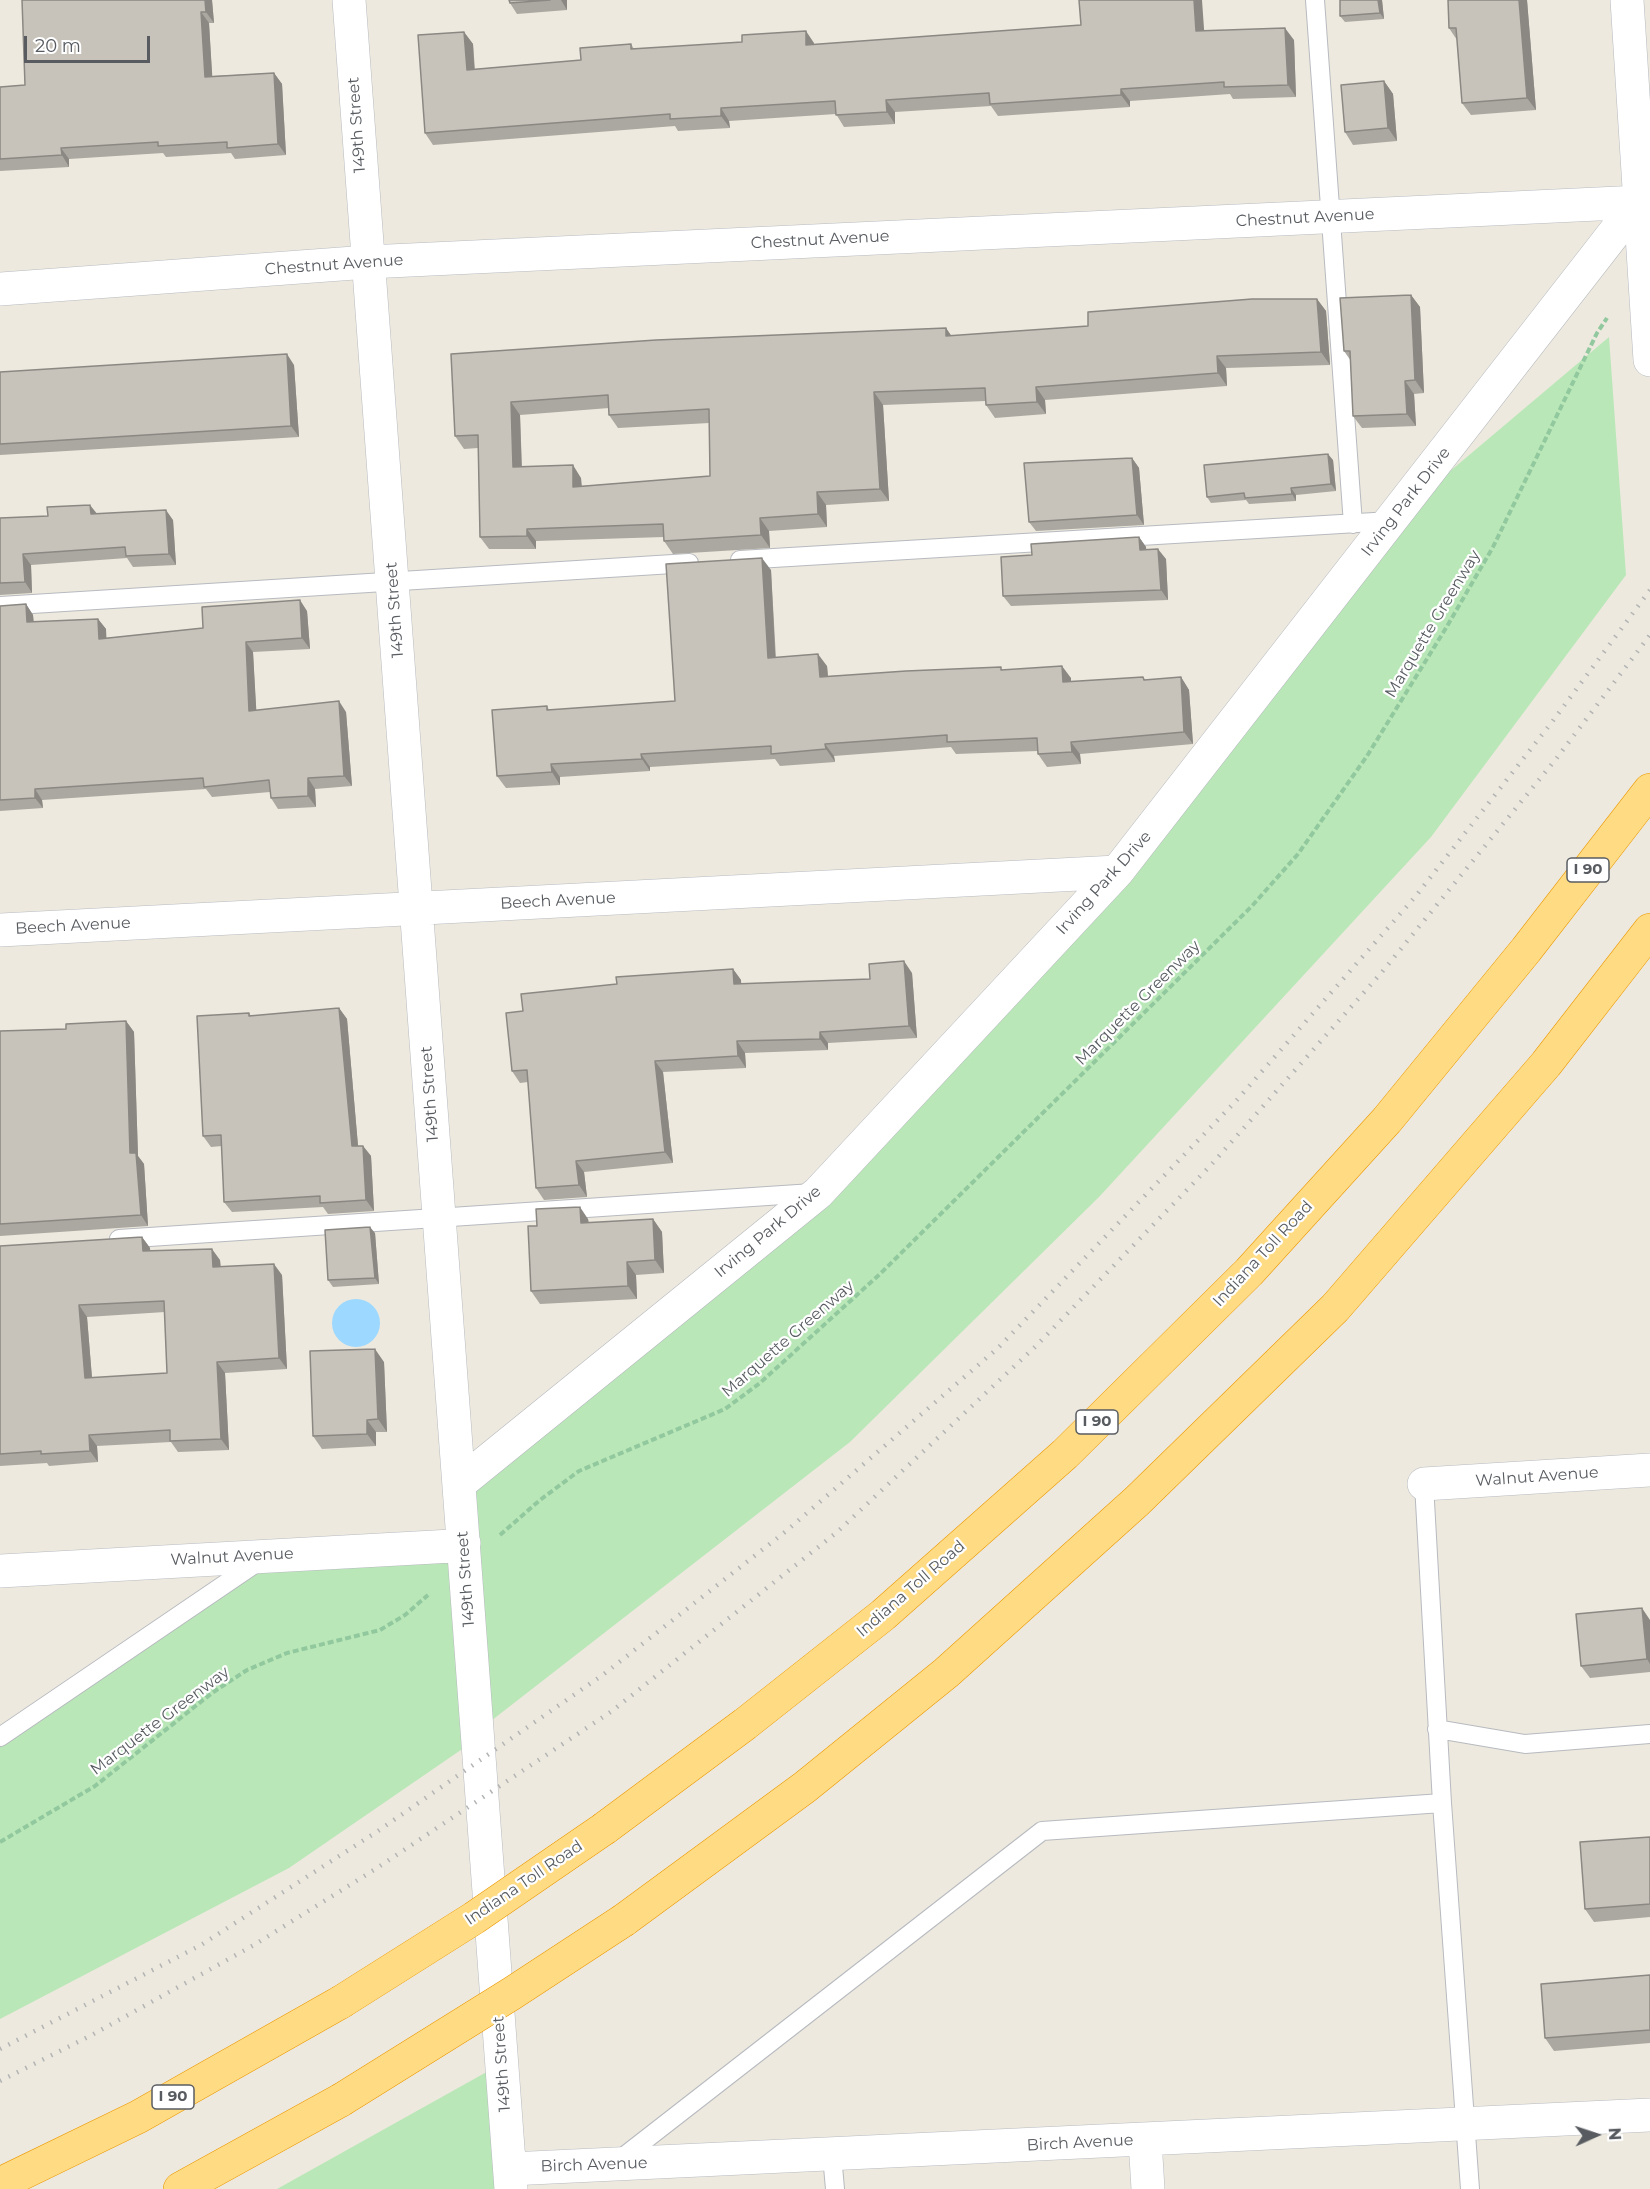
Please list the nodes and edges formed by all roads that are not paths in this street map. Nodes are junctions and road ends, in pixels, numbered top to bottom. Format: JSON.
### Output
{"nodes":[{"id":1,"x":348,"y":0,"type":"edge"},
{"id":2,"x":1315,"y":0,"type":"edge"},
{"id":3,"x":1627,"y":0,"type":"edge"},
{"id":4,"x":1645,"y":195,"type":"edge"},
{"id":5,"x":1330,"y":216,"type":"junction"},
{"id":6,"x":368,"y":262,"type":"junction"},
{"id":7,"x":0,"y":288,"type":"edge"},
{"id":8,"x":1650,"y":360,"type":"edge"},
{"id":9,"x":1391,"y":521,"type":"junction"},
{"id":10,"x":1353,"y":524,"type":"junction"},
{"id":11,"x":393,"y":582,"type":"junction"},
{"id":12,"x":0,"y":606,"type":"edge"},
{"id":13,"x":1650,"y":790,"type":"edge"},
{"id":14,"x":1117,"y":872,"type":"junction"},
{"id":15,"x":416,"y":908,"type":"junction"},
{"id":16,"x":0,"y":930,"type":"edge"},
{"id":17,"x":1650,"y":930,"type":"edge"},
{"id":18,"x":818,"y":1193,"type":"junction"},
{"id":19,"x":440,"y":1216,"type":"junction"},
{"id":20,"x":107,"y":1240,"type":"edge"},
{"id":21,"x":1650,"y":1470,"type":"edge"},
{"id":22,"x":459,"y":1484,"type":"junction"},
{"id":23,"x":1424,"y":1484,"type":"joint"},
{"id":24,"x":464,"y":1543,"type":"junction"},
{"id":25,"x":268,"y":1555,"type":"junction"},
{"id":26,"x":0,"y":1571,"type":"edge"},
{"id":27,"x":1437,"y":1729,"type":"junction"},
{"id":28,"x":1650,"y":1734,"type":"edge"},
{"id":29,"x":0,"y":1737,"type":"edge"},
{"id":30,"x":1442,"y":1803,"type":"junction"},
{"id":31,"x":1650,"y":2115,"type":"edge"},
{"id":32,"x":1466,"y":2124,"type":"junction"},
{"id":33,"x":1145,"y":2140,"type":"junction"},
{"id":34,"x":832,"y":2155,"type":"junction"},
{"id":35,"x":614,"y":2164,"type":"junction"},
{"id":36,"x":510,"y":2179,"type":"edge"},
{"id":37,"x":0,"y":2184,"type":"edge"},
{"id":38,"x":180,"y":2189,"type":"edge"},
{"id":39,"x":835,"y":2189,"type":"edge"},
{"id":40,"x":1148,"y":2189,"type":"edge"},
{"id":41,"x":1470,"y":2189,"type":"edge"}],
"edges":[{"from":1,"to":6,"type":"street","name":"149th Street"},
{"from":2,"to":5,"type":"lane"},
{"from":3,"to":4,"type":"street"},
{"from":4,"to":5,"type":"street","name":"Chestnut Avenue"},
{"from":4,"to":8,"type":"street"},
{"from":4,"to":9,"type":"street","name":"Irving Park Drive"},
{"from":5,"to":6,"type":"street","name":"Chestnut Avenue"},
{"from":5,"to":10,"type":"lane"},
{"from":6,"to":7,"type":"street","name":"Chestnut Avenue"},
{"from":6,"to":11,"type":"street","name":"149th Street"},
{"from":9,"to":10,"type":"lane"},
{"from":9,"to":14,"type":"street","name":"Irving Park Drive"},
{"from":10,"to":11,"type":"lane"},
{"from":11,"to":12,"type":"lane"},
{"from":11,"to":15,"type":"street","name":"149th Street"},
{"from":13,"to":37,"type":"highway","name":"Indiana Toll Road","number":"I 90","bridge":true},
{"from":14,"to":15,"type":"street","name":"Beech Avenue"},
{"from":14,"to":18,"type":"street","name":"Irving Park Drive"},
{"from":15,"to":16,"type":"street","name":"Beech Avenue"},
{"from":15,"to":19,"type":"street","name":"149th Street"},
{"from":17,"to":38,"type":"highway","bridge":true},
{"from":18,"to":19,"type":"lane"},
{"from":18,"to":22,"type":"street","name":"Irving Park Drive"},
{"from":19,"to":20,"type":"lane"},
{"from":19,"to":22,"type":"street","name":"149th Street"},
{"from":21,"to":23,"type":"street","name":"Walnut Avenue"},
{"from":22,"to":24,"type":"street","name":"149th Street"},
{"from":23,"to":27,"type":"lane"},
{"from":24,"to":25,"type":"street","name":"Walnut Avenue"},
{"from":24,"to":36,"type":"street","name":"149th Street"},
{"from":25,"to":26,"type":"street","name":"Walnut Avenue"},
{"from":25,"to":29,"type":"lane"},
{"from":27,"to":28,"type":"lane"},
{"from":27,"to":30,"type":"lane"},
{"from":30,"to":32,"type":"lane"},
{"from":30,"to":35,"type":"lane"},
{"from":31,"to":32,"type":"street","name":"Birch Avenue"},
{"from":32,"to":33,"type":"street","name":"Birch Avenue"},
{"from":32,"to":41,"type":"lane"},
{"from":33,"to":34,"type":"street","name":"Birch Avenue"},
{"from":33,"to":40,"type":"street"},
{"from":34,"to":35,"type":"street","name":"Birch Avenue"},
{"from":34,"to":39,"type":"lane"},
{"from":35,"to":36,"type":"street","name":"Birch Avenue"}]}
